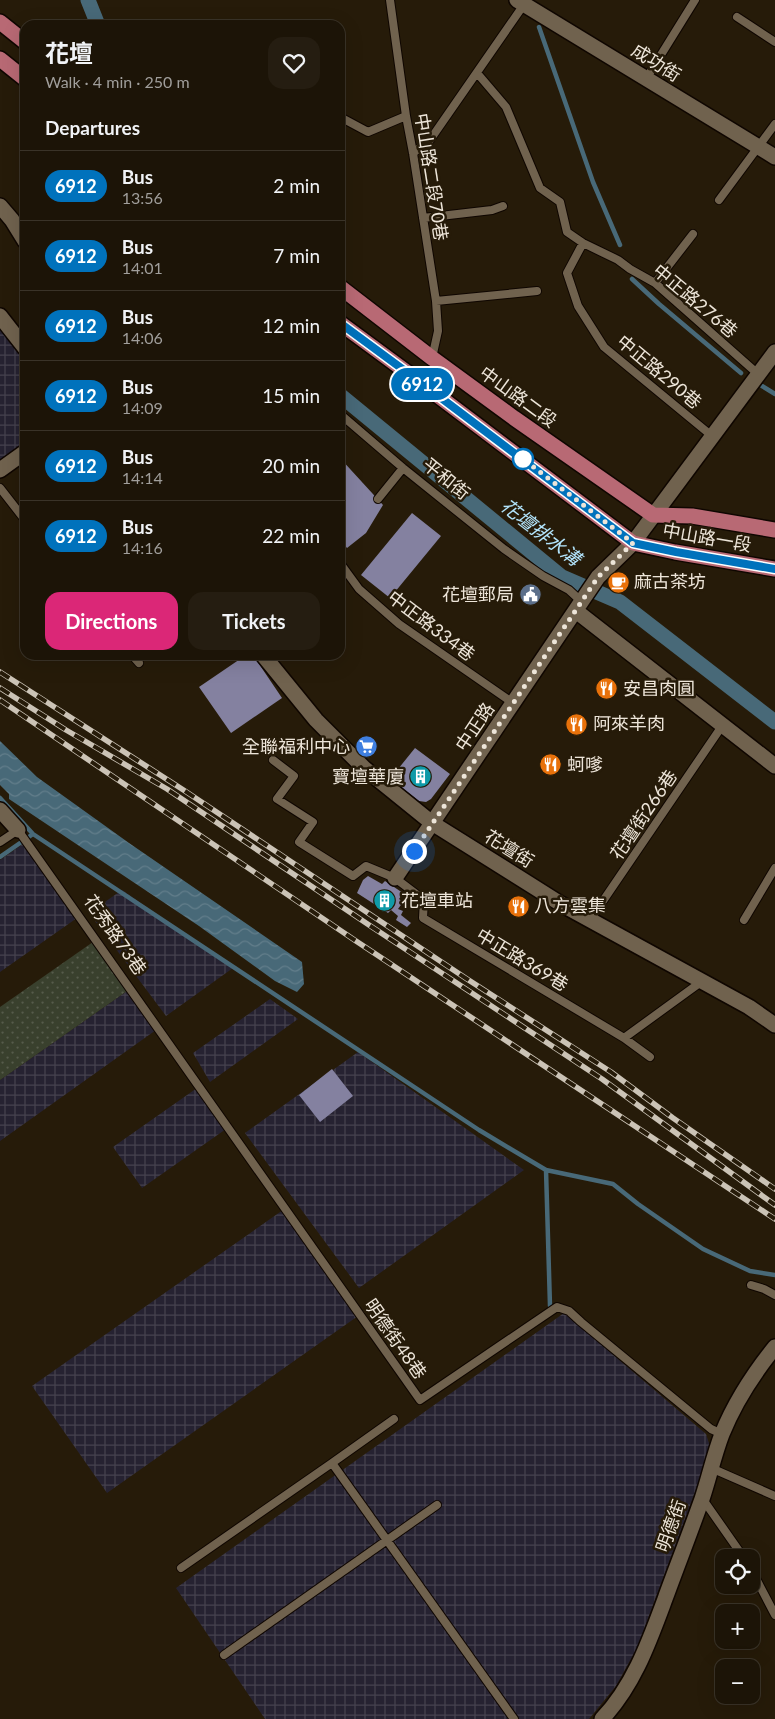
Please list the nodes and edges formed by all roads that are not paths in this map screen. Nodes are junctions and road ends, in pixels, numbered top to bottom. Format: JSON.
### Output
{"nodes":[{"id":1,"x":390,"y":0,"type":"edge"},
{"id":2,"x":695,"y":0,"type":"edge"},
{"id":3,"x":522,"y":1,"type":"edge"},
{"id":4,"x":737,"y":16,"type":"dead end"},
{"id":5,"x":0,"y":22,"type":"edge"},
{"id":6,"x":20,"y":38,"type":"edge"},
{"id":7,"x":775,"y":42,"type":"edge"},
{"id":8,"x":0,"y":59,"type":"edge"},
{"id":9,"x":478,"y":73,"type":"junction"},
{"id":10,"x":20,"y":75,"type":"edge"},
{"id":11,"x":646,"y":79,"type":"junction"},
{"id":12,"x":406,"y":116,"type":"junction"},
{"id":13,"x":345,"y":120,"type":"edge"},
{"id":14,"x":775,"y":124,"type":"edge"},
{"id":15,"x":758,"y":147,"type":"junction"},
{"id":16,"x":413,"y":153,"type":"junction"},
{"id":17,"x":775,"y":157,"type":"edge"},
{"id":18,"x":719,"y":200,"type":"dead end"},
{"id":19,"x":0,"y":206,"type":"edge"},
{"id":20,"x":503,"y":206,"type":"dead end"},
{"id":21,"x":423,"y":218,"type":"junction"},
{"id":22,"x":20,"y":233,"type":"edge"},
{"id":23,"x":693,"y":234,"type":"dead end"},
{"id":24,"x":583,"y":243,"type":"junction"},
{"id":25,"x":655,"y":283,"type":"junction"},
{"id":26,"x":345,"y":290,"type":"edge"},
{"id":27,"x":537,"y":291,"type":"dead end"},
{"id":28,"x":436,"y":300,"type":"junction"},
{"id":29,"x":0,"y":316,"type":"edge"},
{"id":30,"x":345,"y":328,"type":"edge"},
{"id":31,"x":20,"y":342,"type":"edge"},
{"id":32,"x":775,"y":352,"type":"edge"},
{"id":33,"x":432,"y":358,"type":"junction"},
{"id":34,"x":758,"y":374,"type":"junction"},
{"id":35,"x":345,"y":418,"type":"edge"},
{"id":36,"x":712,"y":436,"type":"junction"},
{"id":37,"x":20,"y":456,"type":"edge"},
{"id":38,"x":403,"y":468,"type":"junction"},
{"id":39,"x":0,"y":470,"type":"edge"},
{"id":40,"x":0,"y":488,"type":"edge"},
{"id":41,"x":378,"y":499,"type":"dead end"},
{"id":42,"x":20,"y":514,"type":"edge"},
{"id":43,"x":653,"y":515,"type":"junction"},
{"id":44,"x":775,"y":530,"type":"edge"},
{"id":45,"x":633,"y":543,"type":"junction"},
{"id":46,"x":775,"y":569,"type":"edge"},
{"id":47,"x":345,"y":570,"type":"edge"},
{"id":48,"x":581,"y":603,"type":"junction"},
{"id":49,"x":136,"y":660,"type":"edge"},
{"id":50,"x":267,"y":660,"type":"edge"},
{"id":51,"x":139,"y":663,"type":"dead end"},
{"id":52,"x":513,"y":703,"type":"junction"},
{"id":53,"x":722,"y":726,"type":"junction"},
{"id":54,"x":273,"y":760,"type":"dead end"},
{"id":55,"x":775,"y":766,"type":"edge"},
{"id":56,"x":0,"y":810,"type":"edge"},
{"id":57,"x":432,"y":823,"type":"junction"},
{"id":58,"x":18,"y":830,"type":"junction"},
{"id":59,"x":0,"y":842,"type":"edge"},
{"id":60,"x":775,"y":868,"type":"edge"},
{"id":61,"x":395,"y":878,"type":"junction"},
{"id":62,"x":590,"y":920,"type":"junction"},
{"id":63,"x":744,"y":920,"type":"dead end"},
{"id":64,"x":700,"y":982,"type":"junction"},
{"id":65,"x":775,"y":1025,"type":"edge"},
{"id":66,"x":624,"y":1038,"type":"junction"},
{"id":67,"x":650,"y":1057,"type":"dead end"},
{"id":68,"x":181,"y":1062,"type":"joint"},
{"id":69,"x":751,"y":1285,"type":"dead end"},
{"id":70,"x":775,"y":1295,"type":"edge"},
{"id":71,"x":775,"y":1346,"type":"edge"},
{"id":72,"x":394,"y":1419,"type":"dead end"},
{"id":73,"x":722,"y":1434,"type":"junction"},
{"id":74,"x":332,"y":1462,"type":"junction"},
{"id":75,"x":711,"y":1468,"type":"junction"},
{"id":76,"x":775,"y":1496,"type":"edge"},
{"id":77,"x":702,"y":1498,"type":"junction"},
{"id":78,"x":437,"y":1505,"type":"dead end"},
{"id":79,"x":387,"y":1541,"type":"junction"},
{"id":80,"x":738,"y":1549,"type":"edge"},
{"id":81,"x":181,"y":1568,"type":"dead end"},
{"id":82,"x":760,"y":1586,"type":"edge"},
{"id":83,"x":775,"y":1615,"type":"edge"},
{"id":84,"x":224,"y":1655,"type":"dead end"},
{"id":85,"x":514,"y":1719,"type":"edge"},
{"id":86,"x":602,"y":1719,"type":"edge"}],
"edges":[{"from":1,"to":12,"type":"lane","name":"中山路二段70巷"},
{"from":2,"to":11,"type":"lane"},
{"from":3,"to":9,"type":"lane"},
{"from":3,"to":11,"type":"street","name":"成功街"},
{"from":4,"to":7,"type":"lane"},
{"from":5,"to":6,"type":"main road"},
{"from":8,"to":10,"type":"main road"},
{"from":9,"to":16,"type":"lane"},
{"from":9,"to":24,"type":"lane"},
{"from":11,"to":15,"type":"street","name":"成功街"},
{"from":12,"to":13,"type":"lane"},
{"from":12,"to":16,"type":"lane","name":"中山路二段70巷"},
{"from":14,"to":15,"type":"lane"},
{"from":15,"to":17,"type":"street","name":"成功街"},
{"from":15,"to":18,"type":"lane"},
{"from":16,"to":21,"type":"lane","name":"中山路二段70巷"},
{"from":19,"to":22,"type":"street"},
{"from":20,"to":21,"type":"lane"},
{"from":21,"to":28,"type":"lane","name":"中山路二段70巷"},
{"from":23,"to":25,"type":"lane"},
{"from":24,"to":25,"type":"lane","name":"中正路276巷"},
{"from":24,"to":36,"type":"lane","name":"中正路290巷"},
{"from":25,"to":34,"type":"lane","name":"中正路276巷"},
{"from":26,"to":33,"type":"main road","name":"中山路二段"},
{"from":27,"to":28,"type":"lane"},
{"from":28,"to":33,"type":"lane","name":"中山路二段70巷"},
{"from":29,"to":31,"type":"street"},
{"from":30,"to":45,"type":"main road"},
{"from":32,"to":34,"type":"street"},
{"from":33,"to":43,"type":"main road","name":"中山路二段"},
{"from":34,"to":36,"type":"street"},
{"from":35,"to":38,"type":"lane","name":"平和街"},
{"from":36,"to":43,"type":"street"},
{"from":37,"to":39,"type":"street"},
{"from":38,"to":41,"type":"lane"},
{"from":38,"to":48,"type":"lane","name":"平和街"},
{"from":40,"to":42,"type":"lane"},
{"from":43,"to":44,"type":"main road","name":"中山路一段"},
{"from":43,"to":45,"type":"street"},
{"from":45,"to":46,"type":"main road","name":"中山路一段"},
{"from":45,"to":48,"type":"street","name":"中正路"},
{"from":47,"to":52,"type":"lane","name":"中正路334巷"},
{"from":48,"to":52,"type":"street","name":"中正路"},
{"from":48,"to":53,"type":"street","name":"平和街"},
{"from":49,"to":51,"type":"lane"},
{"from":50,"to":57,"type":"street","name":"花壇街"},
{"from":52,"to":57,"type":"street","name":"中正路"},
{"from":53,"to":55,"type":"street","name":"平和街"},
{"from":53,"to":62,"type":"lane","name":"花壇街266巷"},
{"from":54,"to":61,"type":"lane"},
{"from":56,"to":58,"type":"street","name":"花秀路73巷"},
{"from":57,"to":61,"type":"street","name":"中正路"},
{"from":57,"to":62,"type":"street","name":"花壇街"},
{"from":58,"to":59,"type":"lane"},
{"from":58,"to":68,"type":"lane","name":"花秀路73巷"},
{"from":60,"to":63,"type":"lane"},
{"from":61,"to":66,"type":"lane","name":"中正路369巷"},
{"from":62,"to":64,"type":"street","name":"花壇街"},
{"from":64,"to":65,"type":"street","name":"花壇街"},
{"from":64,"to":66,"type":"lane"},
{"from":66,"to":67,"type":"lane","name":"中正路369巷"},
{"from":68,"to":73,"type":"lane","name":"明德街48巷"},
{"from":69,"to":70,"type":"lane"},
{"from":71,"to":73,"type":"street","name":"明德街"},
{"from":72,"to":74,"type":"lane"},
{"from":73,"to":75,"type":"street","name":"明德街"},
{"from":74,"to":79,"type":"lane"},
{"from":74,"to":81,"type":"lane"},
{"from":75,"to":76,"type":"lane"},
{"from":75,"to":77,"type":"street","name":"明德街"},
{"from":77,"to":80,"type":"lane"},
{"from":77,"to":86,"type":"street","name":"明德街"},
{"from":78,"to":79,"type":"lane"},
{"from":79,"to":84,"type":"lane"},
{"from":79,"to":85,"type":"lane"},
{"from":82,"to":83,"type":"lane"}]}
